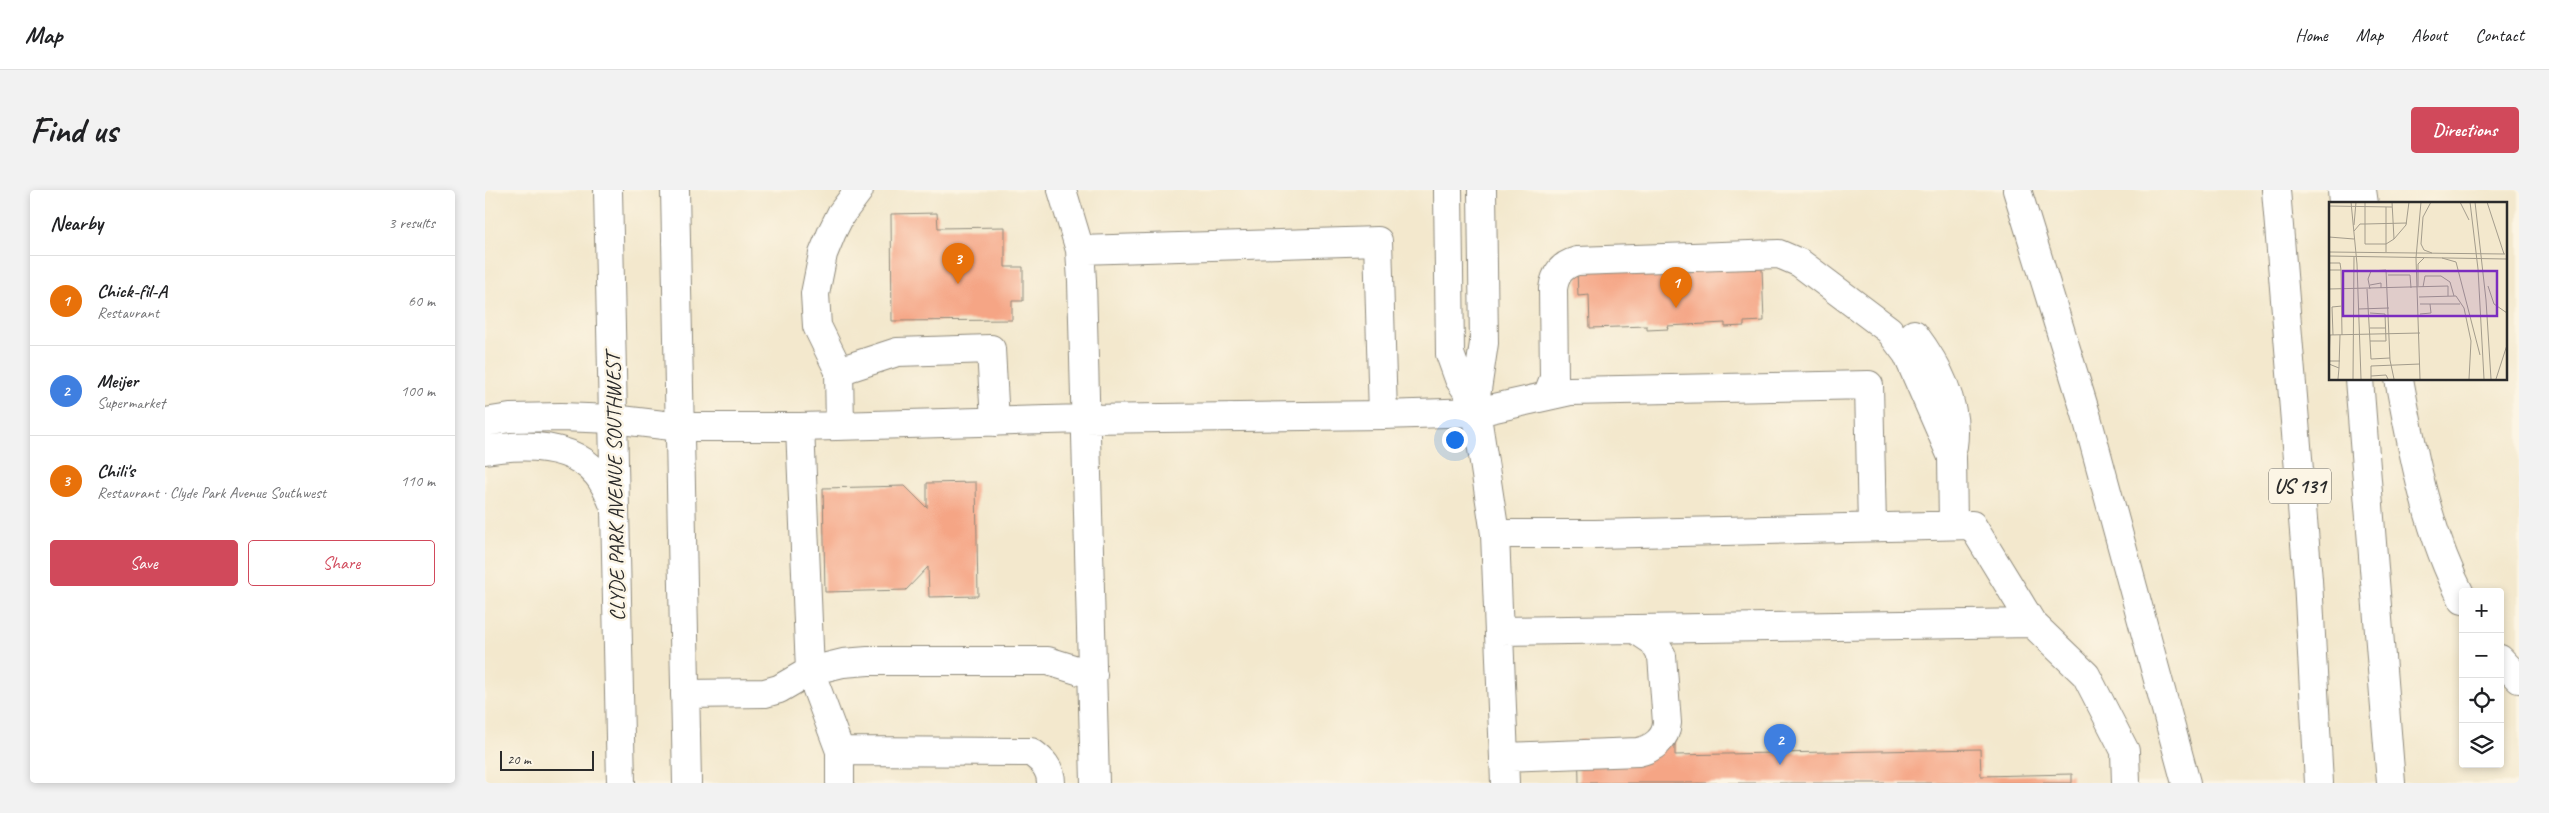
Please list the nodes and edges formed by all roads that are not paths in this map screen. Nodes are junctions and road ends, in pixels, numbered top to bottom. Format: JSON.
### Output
{"nodes":[{"id":1,"x":608,"y":190,"type":"edge"},
{"id":2,"x":675,"y":190,"type":"edge"},
{"id":3,"x":859,"y":190,"type":"edge"},
{"id":4,"x":1062,"y":190,"type":"edge"},
{"id":5,"x":1447,"y":190,"type":"edge"},
{"id":6,"x":1482,"y":190,"type":"edge"},
{"id":7,"x":2017,"y":190,"type":"edge"},
{"id":8,"x":2276,"y":190,"type":"edge"},
{"id":9,"x":1080,"y":250,"type":"junction"},
{"id":10,"x":839,"y":371,"type":"junction"},
{"id":11,"x":2359,"y":380,"type":"edge"},
{"id":12,"x":2399,"y":380,"type":"edge"},
{"id":13,"x":1547,"y":396,"type":"junction"},
{"id":14,"x":1476,"y":407,"type":"junction"},
{"id":15,"x":1383,"y":415,"type":"junction"},
{"id":16,"x":613,"y":419,"type":"junction"},
{"id":17,"x":1085,"y":419,"type":"junction"},
{"id":18,"x":485,"y":422,"type":"edge"},
{"id":19,"x":995,"y":422,"type":"junction"},
{"id":20,"x":840,"y":426,"type":"junction"},
{"id":21,"x":680,"y":427,"type":"junction"},
{"id":22,"x":801,"y":427,"type":"junction"},
{"id":23,"x":485,"y":450,"type":"edge"},
{"id":24,"x":615,"y":508,"type":"junction"},
{"id":25,"x":1953,"y":525,"type":"junction"},
{"id":26,"x":1871,"y":527,"type":"junction"},
{"id":27,"x":1495,"y":534,"type":"junction"},
{"id":28,"x":2459,"y":590,"type":"edge"},
{"id":29,"x":2032,"y":623,"type":"junction"},
{"id":30,"x":1635,"y":629,"type":"junction"},
{"id":31,"x":1501,"y":631,"type":"junction"},
{"id":32,"x":2504,"y":663,"type":"edge"},
{"id":33,"x":810,"y":671,"type":"junction"},
{"id":34,"x":1093,"y":675,"type":"junction"},
{"id":35,"x":2519,"y":679,"type":"edge"},
{"id":36,"x":685,"y":694,"type":"junction"},
{"id":37,"x":840,"y":751,"type":"junction"},
{"id":38,"x":1505,"y":770,"type":"edge"},
{"id":39,"x":621,"y":783,"type":"edge"},
{"id":40,"x":687,"y":783,"type":"edge"},
{"id":41,"x":840,"y":783,"type":"edge"},
{"id":42,"x":1051,"y":783,"type":"edge"},
{"id":43,"x":1095,"y":783,"type":"edge"},
{"id":44,"x":2126,"y":783,"type":"edge"},
{"id":45,"x":2186,"y":783,"type":"edge"},
{"id":46,"x":2319,"y":783,"type":"edge"},
{"id":47,"x":2391,"y":783,"type":"edge"}],
"edges":[{"from":1,"to":16,"type":"main road","name":"CLYDE PARK AVENUE SOUTHWEST"},
{"from":2,"to":21,"type":"main road"},
{"from":3,"to":10,"type":"main road"},
{"from":4,"to":9,"type":"main road"},
{"from":5,"to":14,"type":"main road"},
{"from":6,"to":14,"type":"main road"},
{"from":7,"to":45,"type":"main road"},
{"from":8,"to":46,"type":"main road","number":"US 131"},
{"from":9,"to":15,"type":"main road"},
{"from":9,"to":17,"type":"main road"},
{"from":10,"to":19,"type":"main road"},
{"from":10,"to":20,"type":"main road"},
{"from":11,"to":47,"type":"main road"},
{"from":12,"to":28,"type":"main road"},
{"from":13,"to":14,"type":"main road"},
{"from":13,"to":25,"type":"main road"},
{"from":13,"to":26,"type":"main road"},
{"from":14,"to":15,"type":"main road"},
{"from":14,"to":27,"type":"main road"},
{"from":15,"to":17,"type":"main road"},
{"from":16,"to":18,"type":"main road"},
{"from":16,"to":21,"type":"main road"},
{"from":16,"to":24,"type":"main road","name":"CLYDE PARK AVENUE SOUTHWEST"},
{"from":17,"to":19,"type":"main road"},
{"from":17,"to":34,"type":"main road"},
{"from":19,"to":20,"type":"main road"},
{"from":20,"to":22,"type":"main road"},
{"from":21,"to":22,"type":"main road"},
{"from":21,"to":36,"type":"main road"},
{"from":22,"to":33,"type":"main road"},
{"from":23,"to":24,"type":"main road"},
{"from":24,"to":39,"type":"main road","name":"CLYDE PARK AVENUE SOUTHWEST"},
{"from":25,"to":26,"type":"main road"},
{"from":25,"to":29,"type":"main road"},
{"from":26,"to":27,"type":"main road"},
{"from":27,"to":31,"type":"main road"},
{"from":29,"to":30,"type":"main road"},
{"from":29,"to":44,"type":"main road"},
{"from":30,"to":31,"type":"main road"},
{"from":30,"to":38,"type":"main road"},
{"from":31,"to":38,"type":"main road"},
{"from":32,"to":35,"type":"main road"},
{"from":33,"to":34,"type":"main road"},
{"from":33,"to":36,"type":"main road"},
{"from":33,"to":37,"type":"main road"},
{"from":34,"to":43,"type":"main road"},
{"from":36,"to":40,"type":"main road"},
{"from":37,"to":41,"type":"main road"},
{"from":37,"to":42,"type":"main road"}]}
